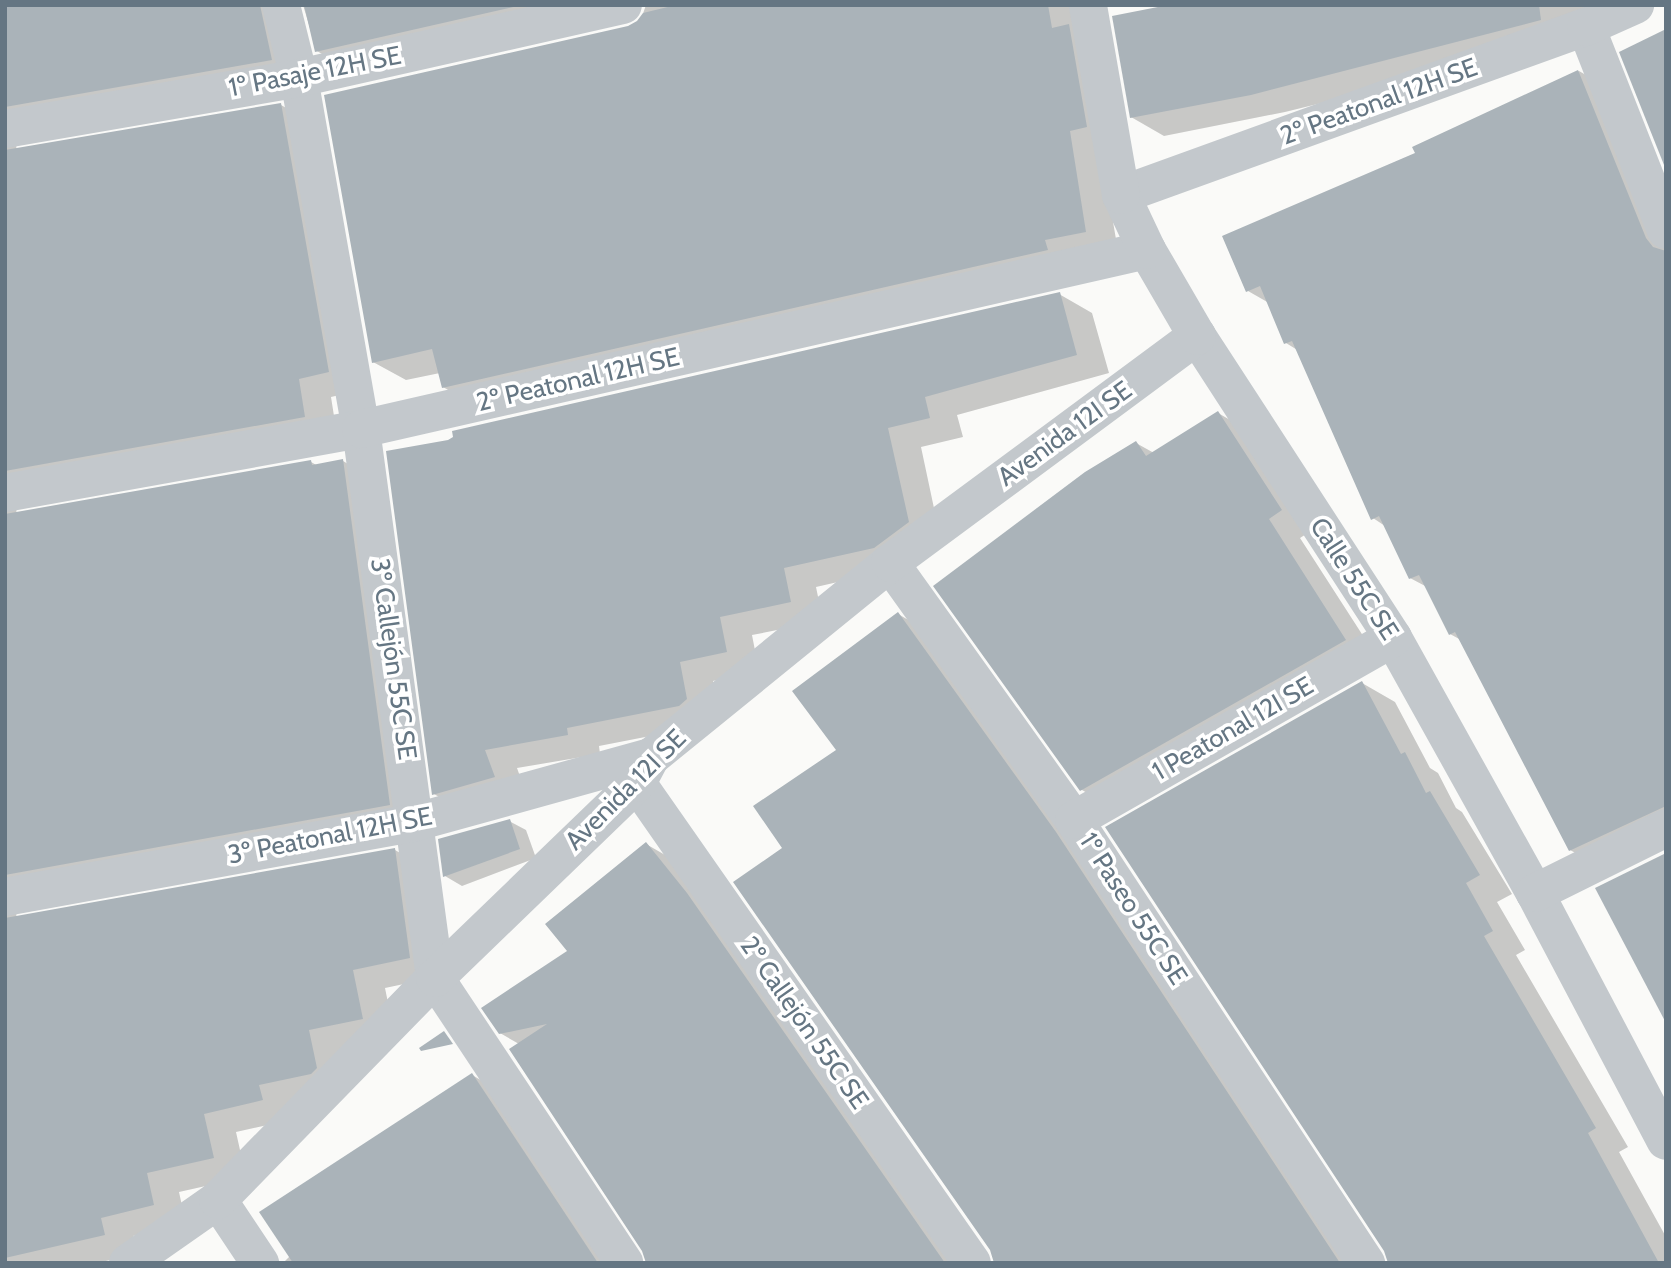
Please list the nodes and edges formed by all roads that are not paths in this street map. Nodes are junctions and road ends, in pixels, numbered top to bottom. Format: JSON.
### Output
{"nodes":[{"id":1,"x":281,"y":5,"type":"edge"},
{"id":2,"x":624,"y":5,"type":"edge"},
{"id":3,"x":1088,"y":5,"type":"edge"},
{"id":4,"x":1636,"y":5,"type":"edge"},
{"id":5,"x":1586,"y":27,"type":"junction"},
{"id":6,"x":299,"y":78,"type":"junction"},
{"id":7,"x":5,"y":129,"type":"edge"},
{"id":8,"x":1121,"y":195,"type":"junction"},
{"id":9,"x":1666,"y":230,"type":"edge"},
{"id":10,"x":1147,"y":250,"type":"junction"},
{"id":11,"x":1197,"y":337,"type":"junction"},
{"id":12,"x":361,"y":429,"type":"junction"},
{"id":13,"x":5,"y":493,"type":"edge"},
{"id":14,"x":890,"y":563,"type":"junction"},
{"id":15,"x":1393,"y":638,"type":"junction"},
{"id":16,"x":644,"y":770,"type":"junction"},
{"id":17,"x":1074,"y":820,"type":"junction"},
{"id":18,"x":416,"y":822,"type":"junction"},
{"id":19,"x":1666,"y":828,"type":"edge"},
{"id":20,"x":1535,"y":893,"type":"junction"},
{"id":21,"x":5,"y":897,"type":"edge"},
{"id":22,"x":435,"y":978,"type":"junction"},
{"id":23,"x":1666,"y":1141,"type":"edge"},
{"id":24,"x":218,"y":1200,"type":"junction"},
{"id":25,"x":128,"y":1263,"type":"edge"},
{"id":26,"x":260,"y":1263,"type":"edge"},
{"id":27,"x":624,"y":1263,"type":"edge"},
{"id":28,"x":972,"y":1263,"type":"edge"},
{"id":29,"x":1366,"y":1263,"type":"edge"}],
"edges":[{"from":1,"to":6,"type":"street","name":"3º Callejón 55C SE"},
{"from":2,"to":6,"type":"street","name":"1º Pasaje 12H SE"},
{"from":3,"to":8,"type":"street","name":"Calle 55C SE"},
{"from":4,"to":5,"type":"street","name":"2º Peatonal 12H SE"},
{"from":5,"to":8,"type":"street","name":"2º Peatonal 12H SE"},
{"from":5,"to":9,"type":"street"},
{"from":6,"to":7,"type":"street","name":"1º Pasaje 12H SE"},
{"from":6,"to":12,"type":"street","name":"3º Callejón 55C SE"},
{"from":8,"to":10,"type":"street","name":"Calle 55C SE"},
{"from":10,"to":11,"type":"street","name":"Calle 55C SE"},
{"from":10,"to":12,"type":"street","name":"2º Peatonal 12H SE"},
{"from":11,"to":14,"type":"street","name":"Avenida 12I SE"},
{"from":11,"to":15,"type":"street","name":"Calle 55C SE"},
{"from":12,"to":13,"type":"street","name":"2º Peatonal 12H SE"},
{"from":12,"to":18,"type":"street","name":"3º Callejón 55C SE"},
{"from":14,"to":16,"type":"street","name":"Avenida 12I SE"},
{"from":14,"to":17,"type":"street","name":"1º Paseo 55C SE"},
{"from":15,"to":17,"type":"street","name":"1 Peatonal 12I SE"},
{"from":15,"to":20,"type":"street","name":"Calle 55C SE"},
{"from":16,"to":18,"type":"street","name":"3º Peatonal 12H SE"},
{"from":16,"to":22,"type":"street","name":"Avenida 12I SE"},
{"from":16,"to":28,"type":"street","name":"2º Callejón 55C SE"},
{"from":17,"to":29,"type":"street","name":"1º Paseo 55C SE"},
{"from":18,"to":21,"type":"street","name":"3º Peatonal 12H SE"},
{"from":18,"to":22,"type":"street","name":"3º Callejón 55C SE"},
{"from":19,"to":20,"type":"street"},
{"from":20,"to":23,"type":"street","name":"Calle 55C SE"},
{"from":22,"to":24,"type":"street","name":"Avenida 12I SE"},
{"from":22,"to":27,"type":"street","name":"3º Callejón 55C SE"},
{"from":24,"to":25,"type":"street","name":"Avenida 12I SE"},
{"from":24,"to":26,"type":"street"}]}
